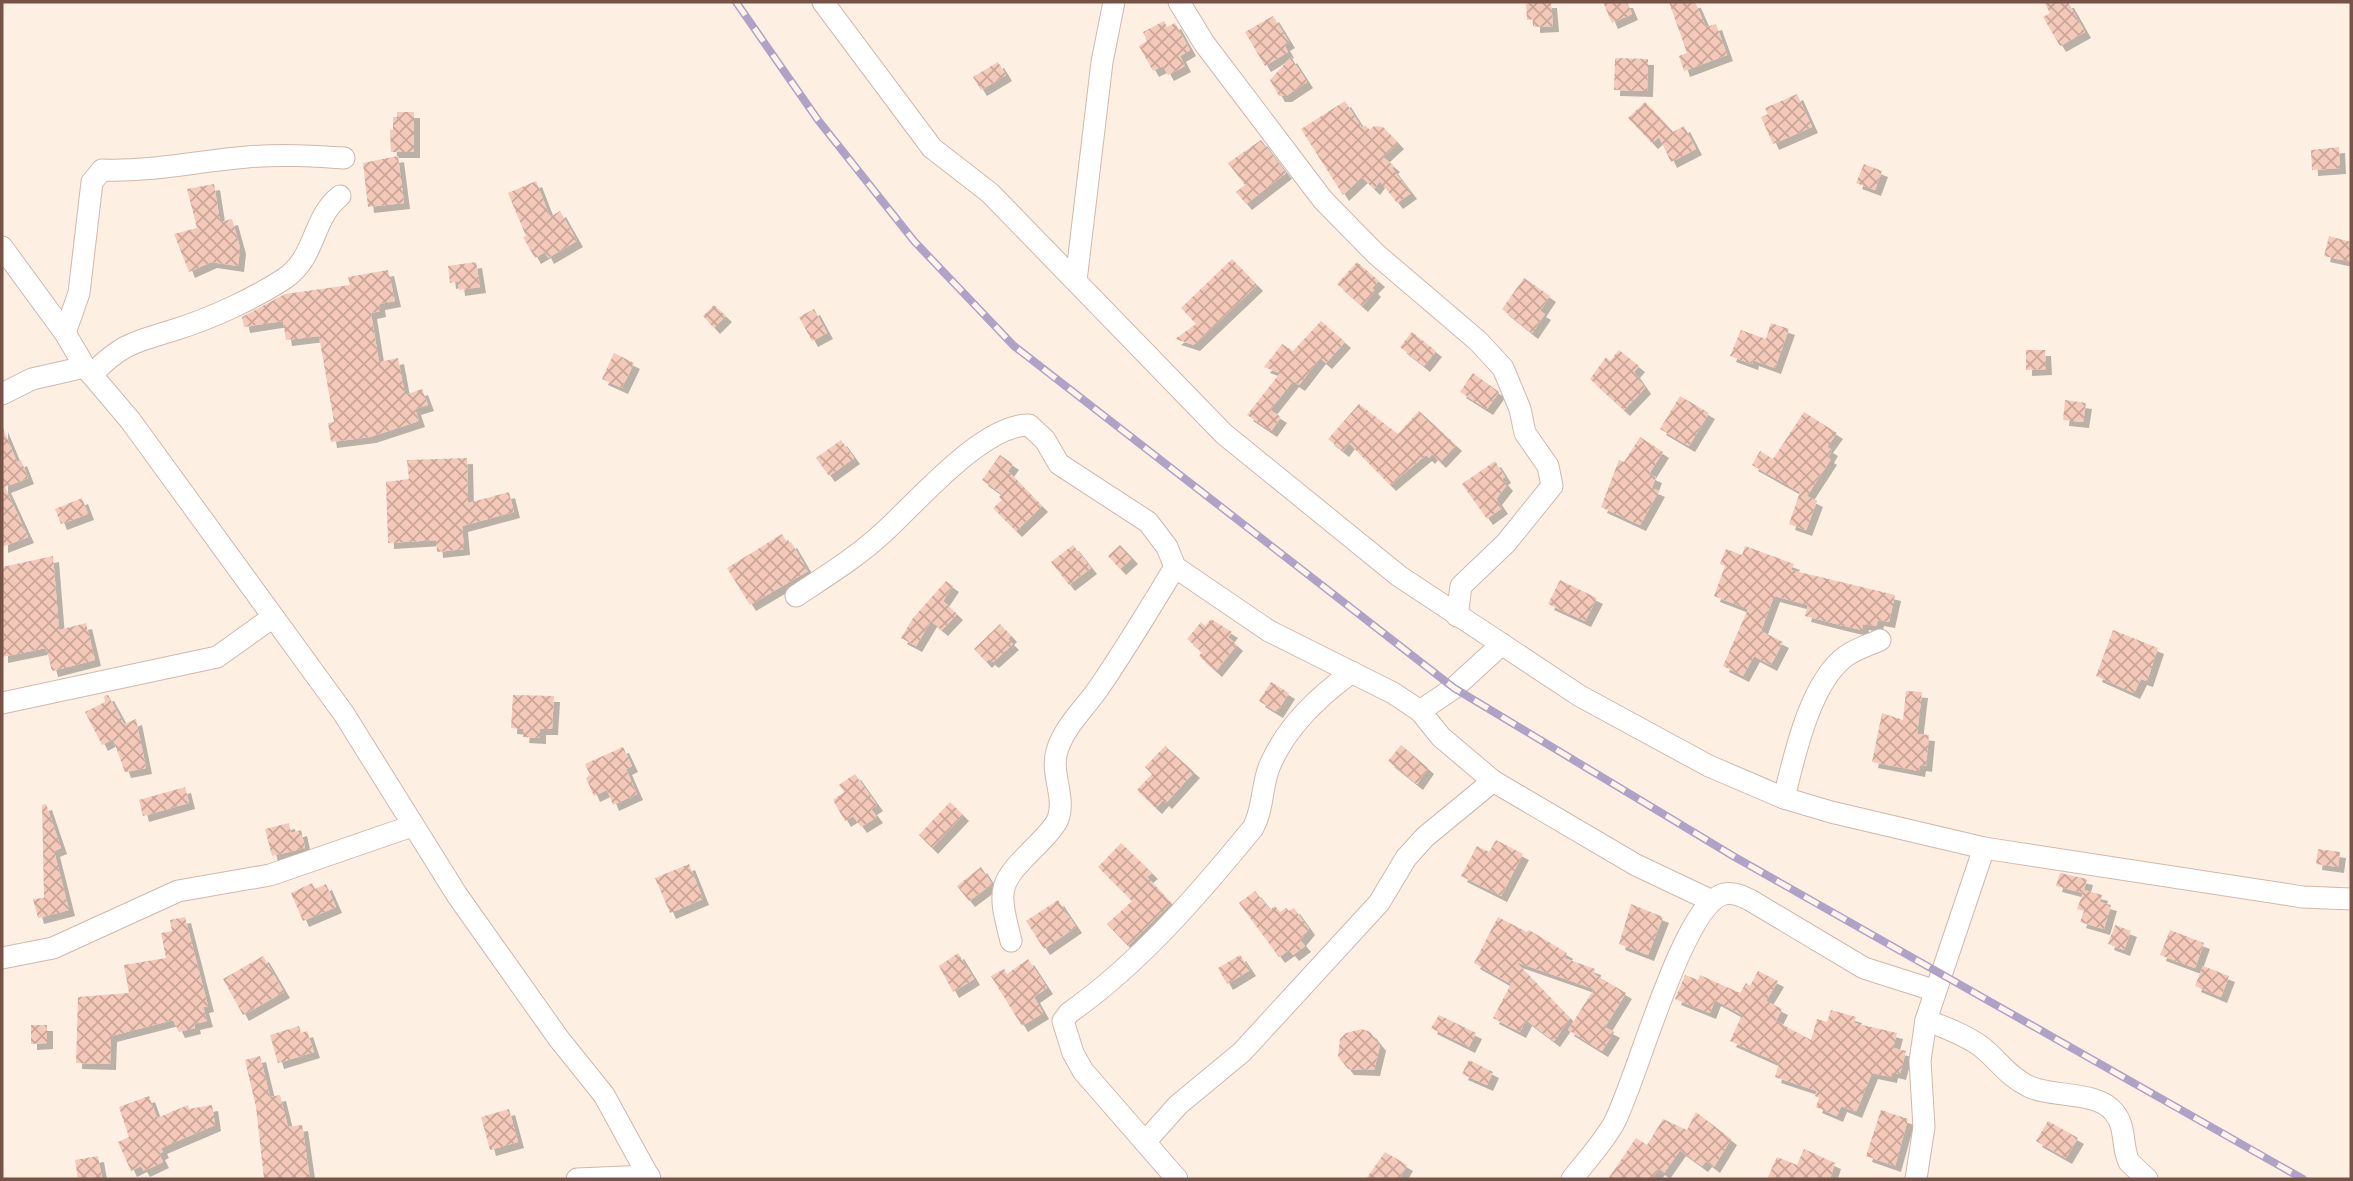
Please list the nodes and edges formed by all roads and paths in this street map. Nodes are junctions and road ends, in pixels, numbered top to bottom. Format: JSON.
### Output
{"nodes":[{"id":1,"x":823,"y":2,"type":"edge"},
{"id":2,"x":1114,"y":2,"type":"edge"},
{"id":3,"x":1178,"y":2,"type":"edge"},
{"id":4,"x":344,"y":159,"type":"dead end"},
{"id":5,"x":340,"y":196,"type":"dead end"},
{"id":6,"x":2,"y":247,"type":"edge"},
{"id":7,"x":1076,"y":281,"type":"junction"},
{"id":8,"x":65,"y":333,"type":"junction"},
{"id":9,"x":89,"y":370,"type":"junction"},
{"id":10,"x":2,"y":394,"type":"edge"},
{"id":11,"x":1175,"y":567,"type":"junction"},
{"id":12,"x":796,"y":596,"type":"dead end"},
{"id":13,"x":1457,"y":616,"type":"junction"},
{"id":14,"x":273,"y":617,"type":"junction"},
{"id":15,"x":1880,"y":640,"type":"dead end"},
{"id":16,"x":1502,"y":644,"type":"junction"},
{"id":17,"x":1352,"y":672,"type":"junction"},
{"id":18,"x":2,"y":703,"type":"edge"},
{"id":19,"x":1420,"y":711,"type":"junction"},
{"id":20,"x":1493,"y":781,"type":"junction"},
{"id":21,"x":1784,"y":798,"type":"junction"},
{"id":22,"x":412,"y":827,"type":"junction"},
{"id":23,"x":1984,"y":848,"type":"junction"},
{"id":24,"x":2351,"y":899,"type":"edge"},
{"id":25,"x":1712,"y":901,"type":"junction"},
{"id":26,"x":1011,"y":941,"type":"dead end"},
{"id":27,"x":2,"y":958,"type":"edge"},
{"id":28,"x":1933,"y":990,"type":"junction"},
{"id":29,"x":1926,"y":1020,"type":"junction"},
{"id":30,"x":1145,"y":1142,"type":"junction"},
{"id":31,"x":650,"y":1178,"type":"edge"},
{"id":32,"x":577,"y":1179,"type":"edge"},
{"id":33,"x":1177,"y":1179,"type":"edge"},
{"id":34,"x":1572,"y":1179,"type":"edge"},
{"id":35,"x":1916,"y":1179,"type":"edge"},
{"id":36,"x":2147,"y":1179,"type":"edge"}],
"edges":[{"from":1,"to":7,"type":"street"},
{"from":2,"to":7,"type":"street"},
{"from":3,"to":13,"type":"street"},
{"from":4,"to":8,"type":"street"},
{"from":5,"to":9,"type":"street"},
{"from":6,"to":8,"type":"street"},
{"from":7,"to":13,"type":"street"},
{"from":8,"to":9,"type":"street"},
{"from":9,"to":10,"type":"street"},
{"from":9,"to":14,"type":"street"},
{"from":11,"to":12,"type":"street"},
{"from":11,"to":17,"type":"street"},
{"from":11,"to":26,"type":"street"},
{"from":13,"to":16,"type":"street"},
{"from":14,"to":18,"type":"street"},
{"from":14,"to":22,"type":"street"},
{"from":15,"to":21,"type":"street"},
{"from":16,"to":19,"type":"street"},
{"from":16,"to":21,"type":"street"},
{"from":17,"to":19,"type":"street"},
{"from":17,"to":30,"type":"street"},
{"from":19,"to":20,"type":"street"},
{"from":20,"to":25,"type":"street"},
{"from":20,"to":30,"type":"street"},
{"from":21,"to":23,"type":"street"},
{"from":22,"to":27,"type":"street"},
{"from":22,"to":31,"type":"street"},
{"from":23,"to":24,"type":"street"},
{"from":23,"to":28,"type":"street"},
{"from":25,"to":28,"type":"street"},
{"from":25,"to":34,"type":"street"},
{"from":28,"to":29,"type":"street"},
{"from":29,"to":35,"type":"street"},
{"from":29,"to":36,"type":"street"},
{"from":30,"to":33,"type":"street"},
{"from":31,"to":32,"type":"street"}]}
